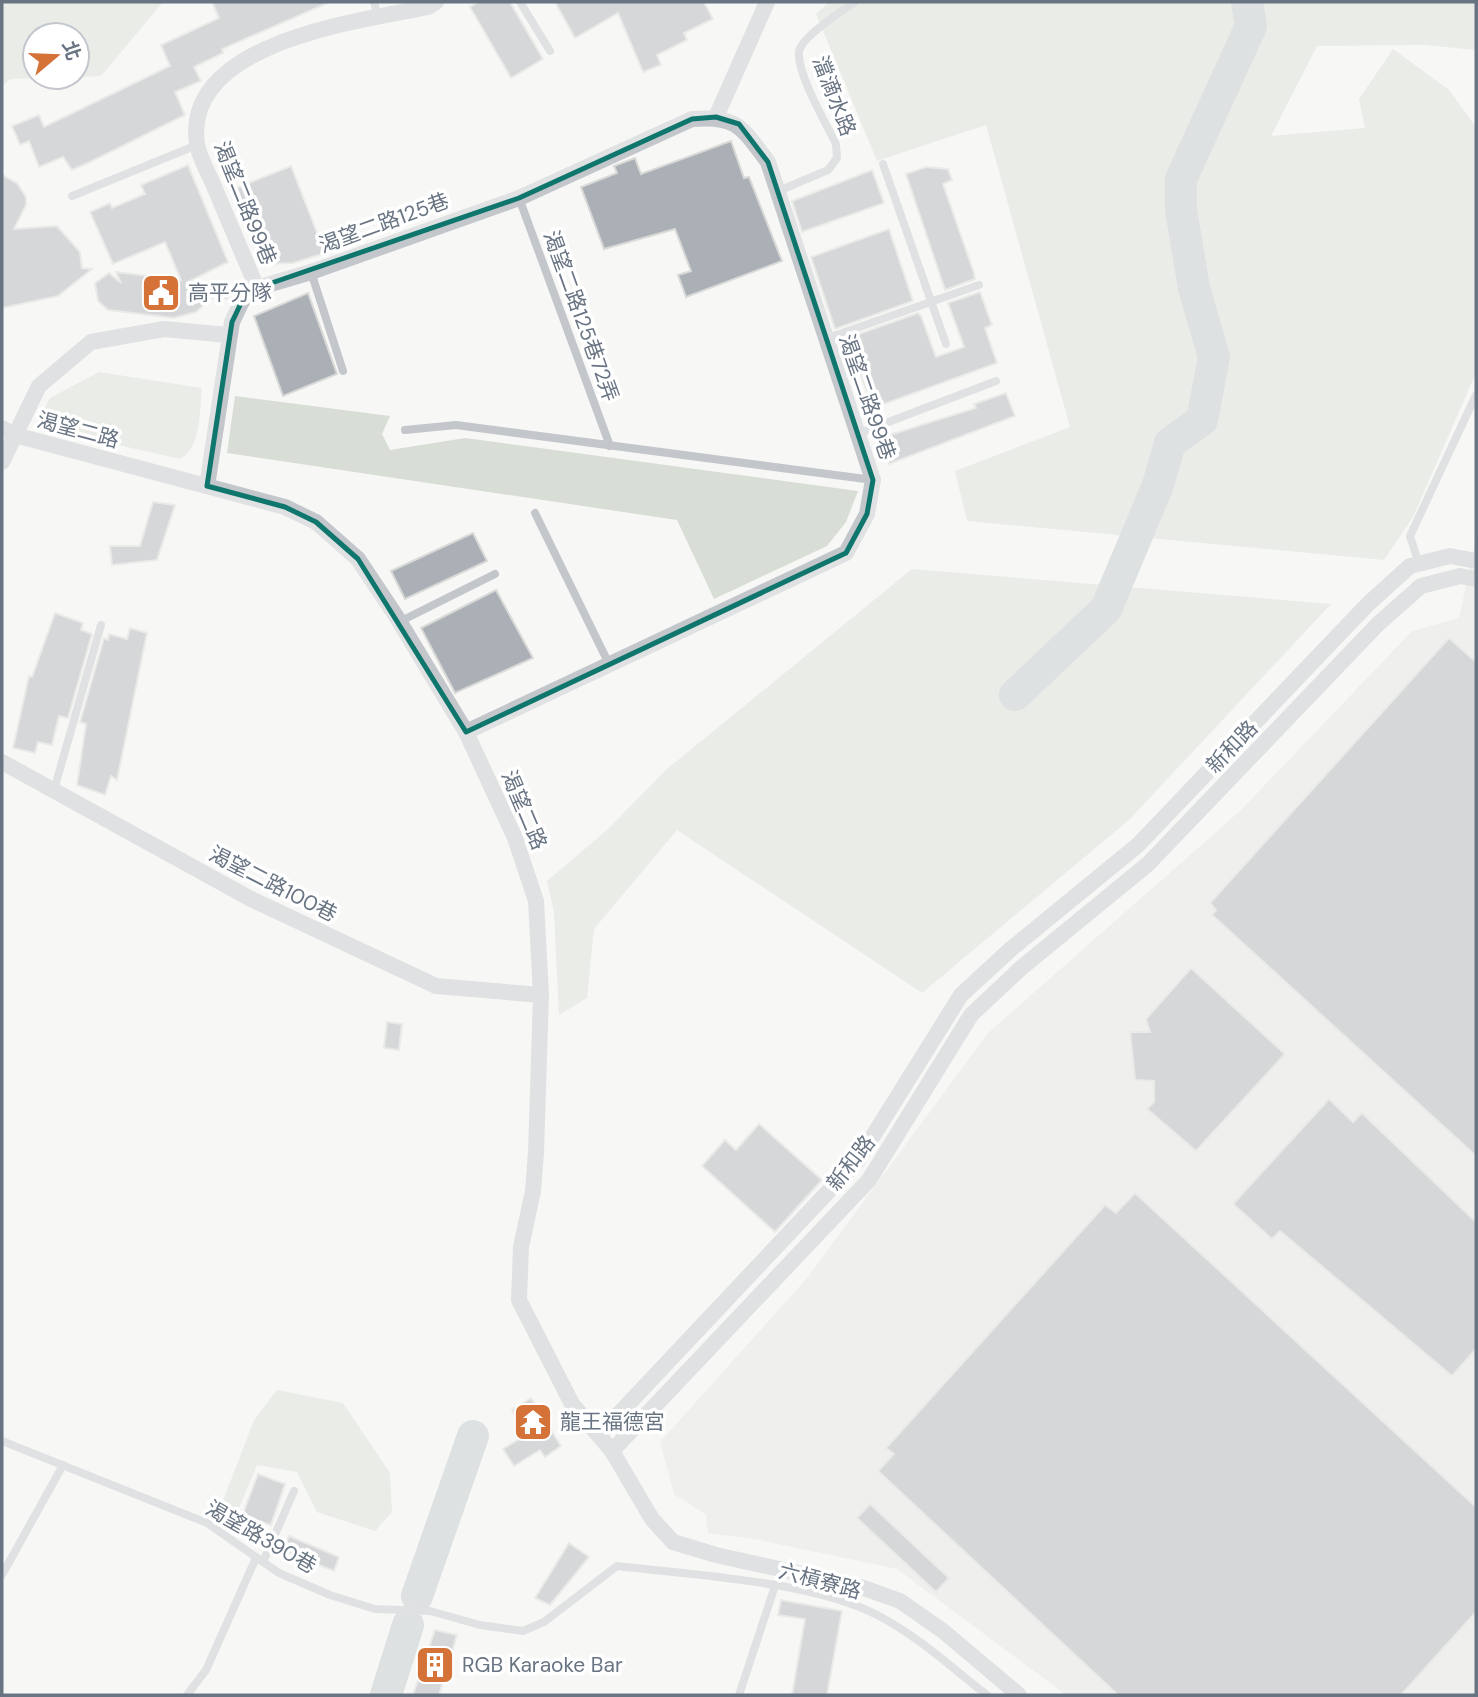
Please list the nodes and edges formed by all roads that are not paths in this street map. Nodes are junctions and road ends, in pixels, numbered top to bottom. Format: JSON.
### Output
{"nodes":[{"id":1,"x":436,"y":2,"type":"edge"},
{"id":2,"x":520,"y":2,"type":"edge"},
{"id":3,"x":767,"y":2,"type":"edge"},
{"id":4,"x":855,"y":2,"type":"edge"},
{"id":5,"x":376,"y":10,"type":"edge"},
{"id":6,"x":550,"y":51,"type":"dead end"},
{"id":7,"x":716,"y":117,"type":"junction"},
{"id":8,"x":197,"y":145,"type":"junction"},
{"id":9,"x":883,"y":164,"type":"dead end"},
{"id":10,"x":776,"y":192,"type":"junction"},
{"id":11,"x":72,"y":196,"type":"dead end"},
{"id":12,"x":519,"y":198,"type":"junction"},
{"id":13,"x":311,"y":272,"type":"junction"},
{"id":14,"x":979,"y":285,"type":"dead end"},
{"id":15,"x":257,"y":288,"type":"junction"},
{"id":16,"x":932,"y":302,"type":"junction"},
{"id":17,"x":228,"y":335,"type":"junction"},
{"id":18,"x":825,"y":339,"type":"junction"},
{"id":19,"x":946,"y":344,"type":"dead end"},
{"id":20,"x":343,"y":371,"type":"dead end"},
{"id":21,"x":996,"y":381,"type":"dead end"},
{"id":22,"x":1476,"y":394,"type":"edge"},
{"id":23,"x":405,"y":430,"type":"dead end"},
{"id":24,"x":8,"y":432,"type":"edge"},
{"id":25,"x":857,"y":433,"type":"junction"},
{"id":26,"x":610,"y":446,"type":"junction"},
{"id":27,"x":2,"y":463,"type":"edge"},
{"id":28,"x":873,"y":480,"type":"junction"},
{"id":29,"x":207,"y":485,"type":"junction"},
{"id":30,"x":535,"y":513,"type":"dead end"},
{"id":31,"x":1476,"y":561,"type":"edge"},
{"id":32,"x":1419,"y":564,"type":"junction"},
{"id":33,"x":495,"y":574,"type":"dead end"},
{"id":34,"x":1476,"y":579,"type":"edge"},
{"id":35,"x":400,"y":622,"type":"junction"},
{"id":36,"x":101,"y":625,"type":"dead end"},
{"id":37,"x":609,"y":664,"type":"junction"},
{"id":38,"x":466,"y":732,"type":"junction"},
{"id":39,"x":2,"y":762,"type":"edge"},
{"id":40,"x":54,"y":790,"type":"junction"},
{"id":41,"x":541,"y":995,"type":"junction"},
{"id":42,"x":598,"y":1434,"type":"junction"},
{"id":43,"x":2,"y":1441,"type":"edge"},
{"id":44,"x":612,"y":1451,"type":"junction"},
{"id":45,"x":62,"y":1465,"type":"junction"},
{"id":46,"x":294,"y":1491,"type":"dead end"},
{"id":47,"x":259,"y":1560,"type":"junction"},
{"id":48,"x":617,"y":1566,"type":"joint"},
{"id":49,"x":2,"y":1575,"type":"edge"},
{"id":50,"x":775,"y":1586,"type":"junction"},
{"id":51,"x":187,"y":1695,"type":"edge"},
{"id":52,"x":740,"y":1695,"type":"edge"},
{"id":53,"x":987,"y":1695,"type":"edge"},
{"id":54,"x":1018,"y":1695,"type":"edge"}],
"edges":[{"from":1,"to":5,"type":"street","name":"渴望二路99巷"},
{"from":2,"to":6,"type":"lane"},
{"from":3,"to":7,"type":"street"},
{"from":4,"to":10,"type":"lane","name":"澢滴水路"},
{"from":5,"to":8,"type":"street","name":"渴望二路99巷"},
{"from":7,"to":10,"type":"street","name":"渴望二路99巷"},
{"from":7,"to":12,"type":"street","name":"渴望二路125巷"},
{"from":8,"to":11,"type":"lane"},
{"from":8,"to":15,"type":"street","name":"渴望二路99巷"},
{"from":9,"to":16,"type":"lane"},
{"from":10,"to":18,"type":"street","name":"渴望二路99巷"},
{"from":12,"to":13,"type":"street","name":"渴望二路125巷"},
{"from":12,"to":26,"type":"lane","name":"渴望二路125巷72弄"},
{"from":13,"to":15,"type":"street","name":"渴望二路125巷"},
{"from":13,"to":20,"type":"lane"},
{"from":14,"to":16,"type":"lane"},
{"from":15,"to":17,"type":"street"},
{"from":16,"to":18,"type":"lane"},
{"from":16,"to":19,"type":"lane"},
{"from":17,"to":24,"type":"street"},
{"from":17,"to":29,"type":"street"},
{"from":18,"to":25,"type":"street","name":"渴望二路99巷"},
{"from":21,"to":25,"type":"lane"},
{"from":22,"to":32,"type":"lane"},
{"from":23,"to":26,"type":"lane"},
{"from":24,"to":27,"type":"street"},
{"from":24,"to":29,"type":"street","name":"渴望二路"},
{"from":25,"to":28,"type":"street","name":"渴望二路99巷"},
{"from":26,"to":28,"type":"lane"},
{"from":28,"to":37,"type":"street","name":"渴望二路99巷"},
{"from":29,"to":35,"type":"street","name":"渴望二路"},
{"from":30,"to":37,"type":"lane"},
{"from":31,"to":32,"type":"street","name":"新和路"},
{"from":32,"to":42,"type":"street","name":"新和路"},
{"from":33,"to":35,"type":"lane"},
{"from":34,"to":44,"type":"street","name":"新和路"},
{"from":35,"to":38,"type":"street","name":"渴望二路"},
{"from":36,"to":40,"type":"lane"},
{"from":37,"to":38,"type":"street","name":"渴望二路99巷"},
{"from":38,"to":41,"type":"street","name":"渴望二路"},
{"from":39,"to":40,"type":"street","name":"渴望二路100巷"},
{"from":40,"to":41,"type":"street","name":"渴望二路100巷"},
{"from":41,"to":42,"type":"street","name":"渴望二路"},
{"from":42,"to":44,"type":"street","name":"渴望二路"},
{"from":43,"to":45,"type":"lane","name":"渴望路390巷"},
{"from":44,"to":54,"type":"street"},
{"from":45,"to":47,"type":"lane","name":"渴望路390巷"},
{"from":45,"to":49,"type":"lane"},
{"from":46,"to":47,"type":"lane"},
{"from":47,"to":48,"type":"lane","name":"渴望路390巷"},
{"from":47,"to":51,"type":"lane"},
{"from":48,"to":50,"type":"lane","name":"六槓寮路"},
{"from":50,"to":52,"type":"lane"},
{"from":50,"to":53,"type":"lane","name":"六槓寮路"}]}
